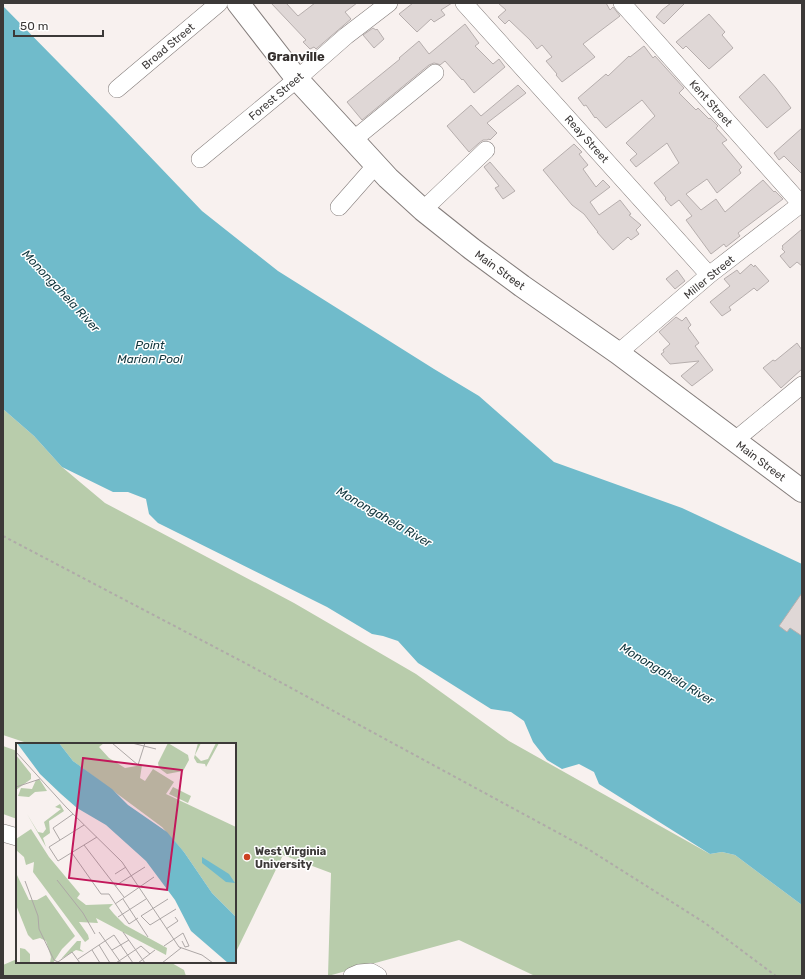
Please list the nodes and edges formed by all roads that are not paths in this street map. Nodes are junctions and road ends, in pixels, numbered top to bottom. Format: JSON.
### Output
{"nodes":[{"id":1,"x":219,"y":3,"type":"edge"},
{"id":2,"x":238,"y":3,"type":"edge"},
{"id":3,"x":389,"y":3,"type":"edge"},
{"id":4,"x":464,"y":3,"type":"edge"},
{"id":5,"x":622,"y":3,"type":"edge"},
{"id":6,"x":435,"y":73,"type":"dead end"},
{"id":7,"x":297,"y":79,"type":"junction"},
{"id":8,"x":117,"y":88,"type":"dead end"},
{"id":9,"x":353,"y":140,"type":"junction"},
{"id":10,"x":486,"y":150,"type":"dead end"},
{"id":11,"x":200,"y":159,"type":"dead end"},
{"id":12,"x":376,"y":165,"type":"junction"},
{"id":13,"x":801,"y":203,"type":"edge"},
{"id":14,"x":339,"y":207,"type":"dead end"},
{"id":15,"x":423,"y":210,"type":"junction"},
{"id":16,"x":709,"y":276,"type":"junction"},
{"id":17,"x":618,"y":353,"type":"junction"},
{"id":18,"x":802,"y":385,"type":"edge"},
{"id":19,"x":734,"y":441,"type":"junction"},
{"id":20,"x":802,"y":491,"type":"edge"},
{"id":21,"x":3,"y":832,"type":"edge"},
{"id":22,"x":16,"y":837,"type":"edge"},
{"id":23,"x":352,"y":976,"type":"edge"},
{"id":24,"x":378,"y":976,"type":"edge"}],
"edges":[{"from":1,"to":8,"type":"street","name":"Broad Street"},
{"from":2,"to":7,"type":"main road","name":"Main Street"},
{"from":3,"to":7,"type":"street","name":"Forest Street"},
{"from":4,"to":16,"type":"street","name":"Reay Street"},
{"from":5,"to":13,"type":"street","name":"Kent Street"},
{"from":6,"to":9,"type":"street"},
{"from":7,"to":9,"type":"main road","name":"Main Street"},
{"from":7,"to":11,"type":"street","name":"Forest Street"},
{"from":9,"to":12,"type":"main road","name":"Main Street"},
{"from":10,"to":15,"type":"street"},
{"from":12,"to":14,"type":"street"},
{"from":12,"to":15,"type":"main road","name":"Main Street"},
{"from":13,"to":16,"type":"street","name":"Miller Street"},
{"from":15,"to":17,"type":"main road","name":"Main Street"},
{"from":16,"to":17,"type":"street","name":"Miller Street"},
{"from":17,"to":19,"type":"main road","name":"Main Street"},
{"from":18,"to":19,"type":"street"},
{"from":19,"to":20,"type":"main road","name":"Main Street"},
{"from":21,"to":22,"type":"street"},
{"from":23,"to":24,"type":"street"}]}
